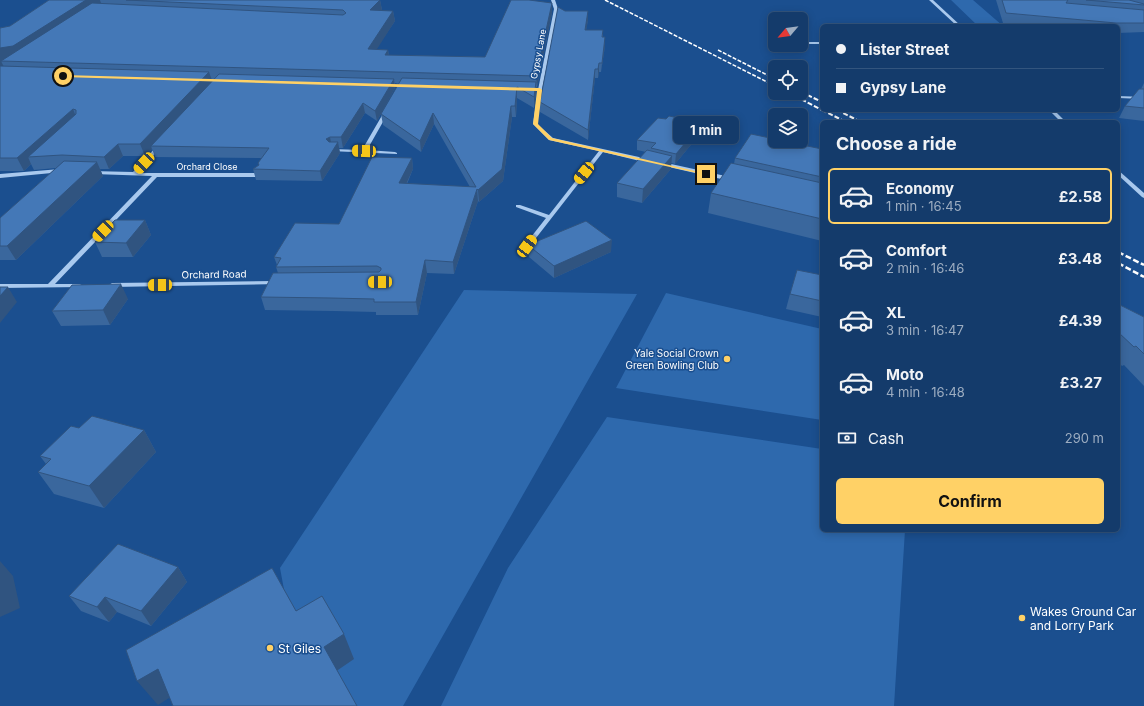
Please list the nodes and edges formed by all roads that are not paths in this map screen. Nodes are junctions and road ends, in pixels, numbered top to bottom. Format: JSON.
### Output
{"nodes":[{"id":1,"x":553,"y":0,"type":"edge"},
{"id":2,"x":931,"y":0,"type":"edge"},
{"id":3,"x":957,"y":24,"type":"edge"},
{"id":4,"x":808,"y":43,"type":"edge"},
{"id":5,"x":820,"y":43,"type":"edge"},
{"id":6,"x":532,"y":89,"type":"edge"},
{"id":7,"x":540,"y":90,"type":"junction"},
{"id":8,"x":1120,"y":97,"type":"edge"},
{"id":9,"x":1144,"y":98,"type":"edge"},
{"id":10,"x":390,"y":105,"type":"edge"},
{"id":11,"x":1054,"y":112,"type":"edge"},
{"id":12,"x":1062,"y":120,"type":"edge"},
{"id":13,"x":161,"y":145,"type":"edge"},
{"id":14,"x":332,"y":150,"type":"edge"},
{"id":15,"x":364,"y":151,"type":"junction"},
{"id":16,"x":602,"y":151,"type":"junction"},
{"id":17,"x":395,"y":153,"type":"dead end"},
{"id":18,"x":33,"y":167,"type":"edge"},
{"id":19,"x":68,"y":171,"type":"edge"},
{"id":20,"x":27,"y":172,"type":"junction"},
{"id":21,"x":90,"y":172,"type":"edge"},
{"id":22,"x":134,"y":174,"type":"junction"},
{"id":23,"x":1120,"y":174,"type":"edge"},
{"id":24,"x":156,"y":175,"type":"junction"},
{"id":25,"x":258,"y":175,"type":"edge"},
{"id":26,"x":0,"y":176,"type":"edge"},
{"id":27,"x":735,"y":180,"type":"edge"},
{"id":28,"x":1144,"y":196,"type":"edge"},
{"id":29,"x":518,"y":206,"type":"dead end"},
{"id":30,"x":549,"y":217,"type":"junction"},
{"id":31,"x":527,"y":246,"type":"edge"},
{"id":32,"x":286,"y":283,"type":"edge"},
{"id":33,"x":105,"y":285,"type":"edge"},
{"id":34,"x":0,"y":286,"type":"edge"},
{"id":35,"x":50,"y":286,"type":"junction"},
{"id":36,"x":89,"y":286,"type":"edge"}],
"edges":[{"from":1,"to":7,"type":"street","name":"Gypsy Lane"},
{"from":2,"to":3,"type":"street"},
{"from":4,"to":5,"type":"street"},
{"from":6,"to":7,"type":"street"},
{"from":7,"to":16,"type":"street","name":"Gypsy Lane"},
{"from":8,"to":9,"type":"street"},
{"from":10,"to":15,"type":"street"},
{"from":11,"to":12,"type":"street"},
{"from":13,"to":22,"type":"street"},
{"from":14,"to":15,"type":"street"},
{"from":15,"to":17,"type":"street"},
{"from":16,"to":27,"type":"street","name":"Gypsy Lane"},
{"from":16,"to":30,"type":"street"},
{"from":18,"to":20,"type":"street"},
{"from":19,"to":20,"type":"street"},
{"from":20,"to":26,"type":"street"},
{"from":21,"to":22,"type":"street","name":"Orchard Close"},
{"from":22,"to":24,"type":"street","name":"Orchard Close"},
{"from":23,"to":28,"type":"street"},
{"from":24,"to":25,"type":"street","name":"Orchard Close"},
{"from":24,"to":35,"type":"street"},
{"from":29,"to":30,"type":"street"},
{"from":30,"to":31,"type":"street"},
{"from":32,"to":33,"type":"street","name":"Orchard Road"},
{"from":34,"to":35,"type":"street"},
{"from":35,"to":36,"type":"street"}]}
